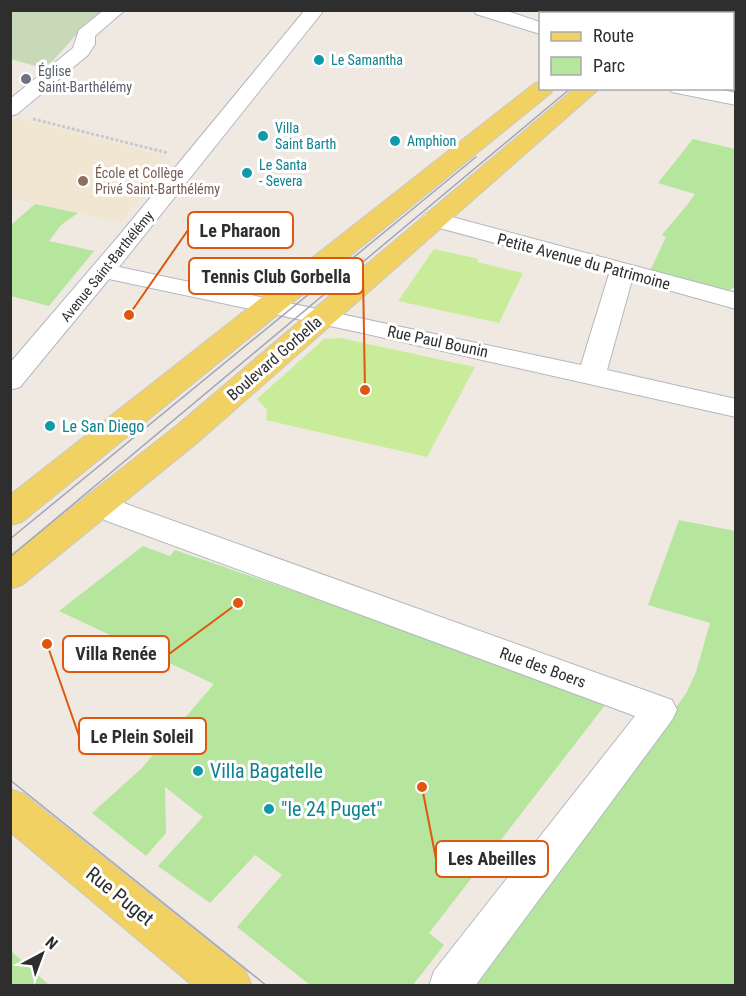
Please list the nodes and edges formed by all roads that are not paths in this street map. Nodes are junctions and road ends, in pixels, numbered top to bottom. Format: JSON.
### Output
{"nodes":[{"id":1,"x":116,"y":10,"type":"edge"},
{"id":2,"x":315,"y":10,"type":"edge"},
{"id":3,"x":483,"y":10,"type":"edge"},
{"id":4,"x":539,"y":28,"type":"edge"},
{"id":5,"x":540,"y":90,"type":"edge"},
{"id":6,"x":587,"y":90,"type":"edge"},
{"id":7,"x":689,"y":90,"type":"edge"},
{"id":8,"x":735,"y":99,"type":"edge"},
{"id":9,"x":10,"y":110,"type":"edge"},
{"id":10,"x":433,"y":219,"type":"junction"},
{"id":11,"x":105,"y":271,"type":"junction"},
{"id":12,"x":622,"y":272,"type":"junction"},
{"id":13,"x":735,"y":301,"type":"edge"},
{"id":14,"x":270,"y":305,"type":"junction"},
{"id":15,"x":324,"y":316,"type":"junction"},
{"id":16,"x":592,"y":375,"type":"junction"},
{"id":17,"x":10,"y":381,"type":"edge"},
{"id":18,"x":735,"y":408,"type":"edge"},
{"id":19,"x":101,"y":504,"type":"junction"},
{"id":20,"x":10,"y":513,"type":"edge"},
{"id":21,"x":10,"y":576,"type":"edge"},
{"id":22,"x":10,"y":807,"type":"edge"},
{"id":23,"x":230,"y":986,"type":"edge"},
{"id":24,"x":449,"y":986,"type":"edge"}],
"edges":[{"from":1,"to":9,"type":"street"},
{"from":2,"to":11,"type":"street","name":"Avenue Saint-Barthélémy"},
{"from":3,"to":4,"type":"street"},
{"from":5,"to":14,"type":"main road"},
{"from":6,"to":10,"type":"main road","name":"Boulevard Gorbella"},
{"from":7,"to":8,"type":"street"},
{"from":10,"to":12,"type":"street","name":"Petite Avenue du Patrimoine"},
{"from":10,"to":15,"type":"main road","name":"Boulevard Gorbella"},
{"from":11,"to":14,"type":"street","name":"Rue Paul Bounin"},
{"from":11,"to":17,"type":"street","name":"Avenue Saint-Barthélémy"},
{"from":12,"to":13,"type":"street","name":"Petite Avenue du Patrimoine"},
{"from":12,"to":16,"type":"street"},
{"from":14,"to":15,"type":"street","name":"Rue Paul Bounin"},
{"from":14,"to":20,"type":"main road"},
{"from":15,"to":16,"type":"street","name":"Rue Paul Bounin"},
{"from":15,"to":19,"type":"main road","name":"Boulevard Gorbella"},
{"from":16,"to":18,"type":"street","name":"Rue Paul Bounin"},
{"from":19,"to":21,"type":"main road","name":"Boulevard Gorbella"},
{"from":19,"to":24,"type":"street","name":"Rue des Boers"},
{"from":22,"to":23,"type":"main road","name":"Rue Puget"}]}
